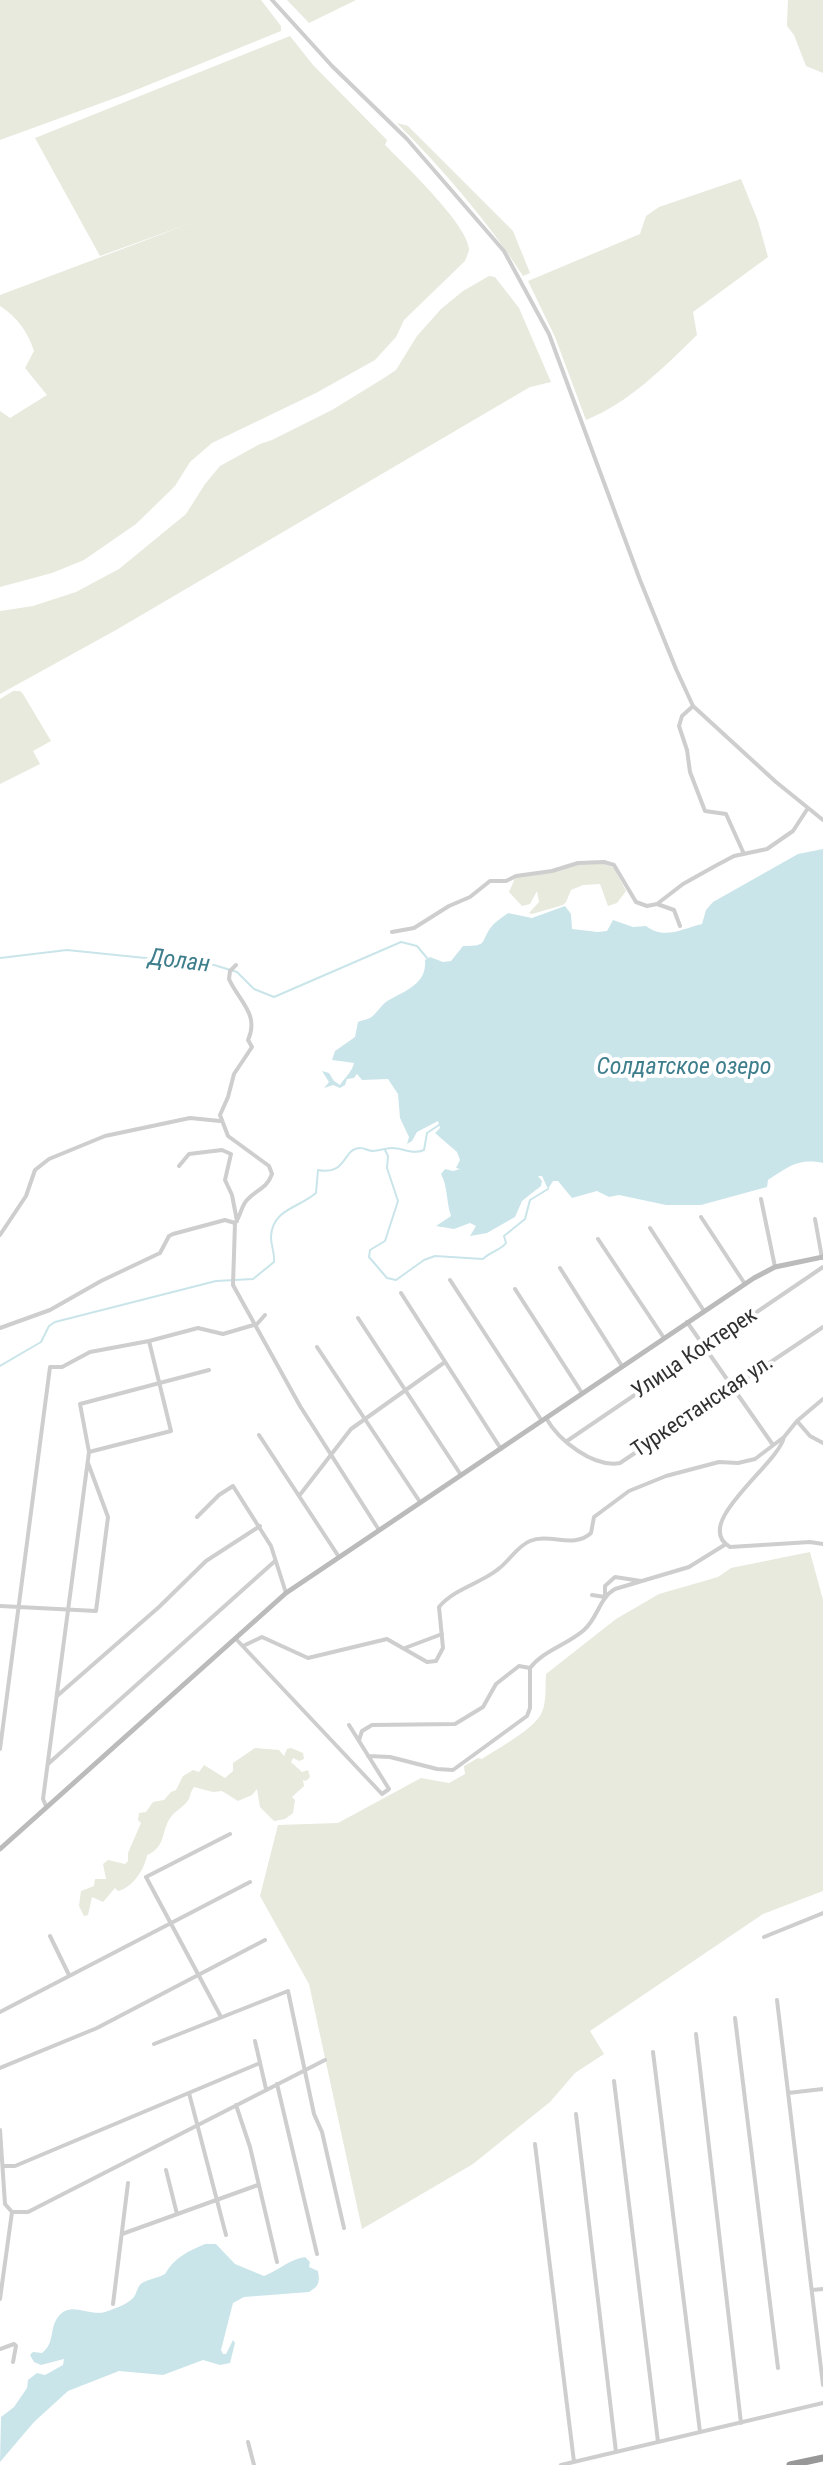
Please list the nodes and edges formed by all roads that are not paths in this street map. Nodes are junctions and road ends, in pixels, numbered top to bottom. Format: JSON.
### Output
{"nodes":[{"id":1,"x":272,"y":0,"type":"edge"},
{"id":2,"x":693,"y":706,"type":"junction"},
{"id":3,"x":808,"y":808,"type":"junction"},
{"id":4,"x":823,"y":820,"type":"edge"},
{"id":5,"x":744,"y":855,"type":"junction"},
{"id":6,"x":657,"y":904,"type":"junction"},
{"id":7,"x":680,"y":926,"type":"dead end"},
{"id":8,"x":392,"y":932,"type":"dead end"},
{"id":9,"x":236,"y":965,"type":"dead end"},
{"id":10,"x":221,"y":1121,"type":"junction"},
{"id":11,"x":179,"y":1166,"type":"dead end"},
{"id":12,"x":761,"y":1199,"type":"dead end"},
{"id":13,"x":701,"y":1217,"type":"dead end"},
{"id":14,"x":815,"y":1219,"type":"dead end"},
{"id":15,"x":236,"y":1222,"type":"junction"},
{"id":16,"x":650,"y":1228,"type":"dead end"},
{"id":17,"x":0,"y":1235,"type":"edge"},
{"id":18,"x":598,"y":1239,"type":"dead end"},
{"id":19,"x":823,"y":1258,"type":"edge"},
{"id":20,"x":775,"y":1267,"type":"junction"},
{"id":21,"x":823,"y":1267,"type":"edge"},
{"id":22,"x":560,"y":1268,"type":"dead end"},
{"id":23,"x":450,"y":1280,"type":"dead end"},
{"id":24,"x":745,"y":1284,"type":"junction"},
{"id":25,"x":515,"y":1289,"type":"dead end"},
{"id":26,"x":401,"y":1293,"type":"dead end"},
{"id":27,"x":704,"y":1311,"type":"junction"},
{"id":28,"x":265,"y":1315,"type":"dead end"},
{"id":29,"x":358,"y":1318,"type":"dead end"},
{"id":30,"x":687,"y":1322,"type":"junction"},
{"id":31,"x":254,"y":1325,"type":"junction"},
{"id":32,"x":823,"y":1327,"type":"edge"},
{"id":33,"x":0,"y":1328,"type":"edge"},
{"id":34,"x":664,"y":1338,"type":"junction"},
{"id":35,"x":149,"y":1341,"type":"junction"},
{"id":36,"x":317,"y":1347,"type":"dead end"},
{"id":37,"x":704,"y":1347,"type":"junction"},
{"id":38,"x":445,"y":1362,"type":"junction"},
{"id":39,"x":622,"y":1366,"type":"junction"},
{"id":40,"x":209,"y":1370,"type":"dead end"},
{"id":41,"x":159,"y":1383,"type":"junction"},
{"id":42,"x":732,"y":1388,"type":"junction"},
{"id":43,"x":405,"y":1390,"type":"junction"},
{"id":44,"x":582,"y":1393,"type":"junction"},
{"id":45,"x":823,"y":1399,"type":"edge"},
{"id":46,"x":365,"y":1419,"type":"junction"},
{"id":47,"x":544,"y":1419,"type":"junction"},
{"id":48,"x":797,"y":1421,"type":"junction"},
{"id":49,"x":259,"y":1435,"type":"dead end"},
{"id":50,"x":784,"y":1437,"type":"junction"},
{"id":51,"x":567,"y":1441,"type":"junction"},
{"id":52,"x":823,"y":1443,"type":"edge"},
{"id":53,"x":773,"y":1445,"type":"junction"},
{"id":54,"x":501,"y":1449,"type":"junction"},
{"id":55,"x":89,"y":1452,"type":"junction"},
{"id":56,"x":331,"y":1455,"type":"junction"},
{"id":57,"x":87,"y":1463,"type":"junction"},
{"id":58,"x":461,"y":1475,"type":"junction"},
{"id":59,"x":299,"y":1496,"type":"junction"},
{"id":60,"x":420,"y":1502,"type":"junction"},
{"id":61,"x":197,"y":1517,"type":"dead end"},
{"id":62,"x":260,"y":1526,"type":"junction"},
{"id":63,"x":379,"y":1530,"type":"junction"},
{"id":64,"x":726,"y":1544,"type":"junction"},
{"id":65,"x":823,"y":1544,"type":"edge"},
{"id":66,"x":339,"y":1557,"type":"junction"},
{"id":67,"x":275,"y":1561,"type":"junction"},
{"id":68,"x":643,"y":1582,"type":"junction"},
{"id":69,"x":286,"y":1593,"type":"junction"},
{"id":70,"x":592,"y":1595,"type":"dead end"},
{"id":71,"x":605,"y":1597,"type":"junction"},
{"id":72,"x":0,"y":1606,"type":"edge"},
{"id":73,"x":19,"y":1607,"type":"junction"},
{"id":74,"x":69,"y":1610,"type":"junction"},
{"id":75,"x":442,"y":1634,"type":"junction"},
{"id":76,"x":236,"y":1639,"type":"junction"},
{"id":77,"x":243,"y":1646,"type":"junction"},
{"id":78,"x":405,"y":1648,"type":"junction"},
{"id":79,"x":530,"y":1668,"type":"junction"},
{"id":80,"x":57,"y":1696,"type":"junction"},
{"id":81,"x":349,"y":1725,"type":"dead end"},
{"id":82,"x":359,"y":1740,"type":"junction"},
{"id":83,"x":0,"y":1749,"type":"edge"},
{"id":84,"x":368,"y":1756,"type":"junction"},
{"id":85,"x":48,"y":1764,"type":"junction"},
{"id":86,"x":46,"y":1806,"type":"junction"},
{"id":87,"x":230,"y":1834,"type":"dead end"},
{"id":88,"x":0,"y":1849,"type":"edge"},
{"id":89,"x":250,"y":1882,"type":"dead end"},
{"id":90,"x":823,"y":1913,"type":"edge"},
{"id":91,"x":170,"y":1922,"type":"junction"},
{"id":92,"x":50,"y":1936,"type":"dead end"},
{"id":93,"x":764,"y":1937,"type":"dead end"},
{"id":94,"x":265,"y":1940,"type":"dead end"},
{"id":95,"x":69,"y":1975,"type":"junction"},
{"id":96,"x":199,"y":1976,"type":"junction"},
{"id":97,"x":777,"y":2000,"type":"dead end"},
{"id":98,"x":0,"y":2012,"type":"edge"},
{"id":99,"x":221,"y":2017,"type":"junction"},
{"id":100,"x":735,"y":2018,"type":"dead end"},
{"id":101,"x":696,"y":2034,"type":"dead end"},
{"id":102,"x":255,"y":2041,"type":"dead end"},
{"id":103,"x":154,"y":2044,"type":"dead end"},
{"id":104,"x":653,"y":2052,"type":"dead end"},
{"id":105,"x":325,"y":2060,"type":"dead end"},
{"id":106,"x":260,"y":2063,"type":"junction"},
{"id":107,"x":0,"y":2068,"type":"edge"},
{"id":108,"x":305,"y":2070,"type":"junction"},
{"id":109,"x":614,"y":2081,"type":"dead end"},
{"id":110,"x":277,"y":2084,"type":"junction"},
{"id":111,"x":266,"y":2089,"type":"junction"},
{"id":112,"x":823,"y":2089,"type":"edge"},
{"id":113,"x":189,"y":2093,"type":"junction"},
{"id":114,"x":788,"y":2093,"type":"junction"},
{"id":115,"x":236,"y":2105,"type":"junction"},
{"id":116,"x":576,"y":2114,"type":"dead end"},
{"id":117,"x":197,"y":2125,"type":"junction"},
{"id":118,"x":0,"y":2130,"type":"edge"},
{"id":119,"x":535,"y":2144,"type":"dead end"},
{"id":120,"x":3,"y":2166,"type":"junction"},
{"id":121,"x":166,"y":2170,"type":"dead end"},
{"id":122,"x":128,"y":2183,"type":"dead end"},
{"id":123,"x":258,"y":2185,"type":"junction"},
{"id":124,"x":217,"y":2200,"type":"junction"},
{"id":125,"x":12,"y":2212,"type":"junction"},
{"id":126,"x":177,"y":2214,"type":"junction"},
{"id":127,"x":344,"y":2228,"type":"dead end"},
{"id":128,"x":122,"y":2234,"type":"junction"},
{"id":129,"x":226,"y":2235,"type":"dead end"},
{"id":130,"x":317,"y":2254,"type":"dead end"},
{"id":131,"x":277,"y":2262,"type":"dead end"},
{"id":132,"x":823,"y":2289,"type":"edge"},
{"id":133,"x":812,"y":2290,"type":"junction"},
{"id":134,"x":0,"y":2299,"type":"edge"},
{"id":135,"x":113,"y":2304,"type":"dead end"},
{"id":136,"x":0,"y":2349,"type":"edge"},
{"id":137,"x":13,"y":2362,"type":"dead end"},
{"id":138,"x":778,"y":2368,"type":"dead end"},
{"id":139,"x":823,"y":2385,"type":"edge"},
{"id":140,"x":823,"y":2403,"type":"edge"},
{"id":141,"x":741,"y":2423,"type":"junction"},
{"id":142,"x":700,"y":2432,"type":"junction"},
{"id":143,"x":248,"y":2442,"type":"dead end"},
{"id":144,"x":658,"y":2442,"type":"junction"},
{"id":145,"x":616,"y":2452,"type":"junction"},
{"id":146,"x":823,"y":2458,"type":"edge"},
{"id":147,"x":574,"y":2462,"type":"junction"},
{"id":148,"x":254,"y":2465,"type":"edge"},
{"id":149,"x":561,"y":2465,"type":"edge"},
{"id":150,"x":790,"y":2465,"type":"edge"}],
"edges":[{"from":1,"to":2,"type":"street"},
{"from":2,"to":3,"type":"street"},
{"from":2,"to":5,"type":"street"},
{"from":3,"to":4,"type":"street"},
{"from":3,"to":5,"type":"street"},
{"from":5,"to":6,"type":"street"},
{"from":6,"to":7,"type":"street"},
{"from":6,"to":8,"type":"street"},
{"from":9,"to":10,"type":"street"},
{"from":10,"to":15,"type":"street"},
{"from":10,"to":17,"type":"street"},
{"from":11,"to":15,"type":"street"},
{"from":12,"to":20,"type":"street"},
{"from":13,"to":24,"type":"street"},
{"from":14,"to":19,"type":"street"},
{"from":15,"to":31,"type":"street"},
{"from":15,"to":33,"type":"street"},
{"from":16,"to":27,"type":"street"},
{"from":18,"to":34,"type":"street"},
{"from":19,"to":20,"type":"main road"},
{"from":20,"to":24,"type":"main road"},
{"from":21,"to":37,"type":"street","name":"Улица Коктерек"},
{"from":22,"to":39,"type":"street"},
{"from":23,"to":47,"type":"street","name":"Туркестанская ул."},
{"from":24,"to":27,"type":"main road"},
{"from":25,"to":44,"type":"street"},
{"from":26,"to":38,"type":"street"},
{"from":27,"to":30,"type":"main road"},
{"from":28,"to":31,"type":"street"},
{"from":29,"to":43,"type":"street"},
{"from":30,"to":34,"type":"main road"},
{"from":30,"to":37,"type":"street"},
{"from":31,"to":35,"type":"street"},
{"from":31,"to":56,"type":"street"},
{"from":32,"to":42,"type":"street","name":"Туркестанская ул."},
{"from":34,"to":39,"type":"main road"},
{"from":35,"to":41,"type":"street"},
{"from":35,"to":73,"type":"street"},
{"from":36,"to":46,"type":"street"},
{"from":37,"to":42,"type":"street"},
{"from":37,"to":51,"type":"street","name":"Улица Коктерек"},
{"from":38,"to":43,"type":"street"},
{"from":38,"to":54,"type":"street"},
{"from":39,"to":44,"type":"main road"},
{"from":40,"to":41,"type":"street"},
{"from":41,"to":55,"type":"street"},
{"from":41,"to":55,"type":"street"},
{"from":42,"to":51,"type":"street","name":"Туркестанская ул."},
{"from":42,"to":53,"type":"street"},
{"from":43,"to":46,"type":"street"},
{"from":43,"to":58,"type":"street"},
{"from":44,"to":47,"type":"main road"},
{"from":45,"to":48,"type":"street"},
{"from":46,"to":56,"type":"street"},
{"from":46,"to":60,"type":"street"},
{"from":47,"to":51,"type":"street","name":"Туркестанская ул."},
{"from":47,"to":54,"type":"main road"},
{"from":48,"to":50,"type":"street"},
{"from":48,"to":52,"type":"street"},
{"from":49,"to":59,"type":"street"},
{"from":50,"to":53,"type":"street"},
{"from":50,"to":64,"type":"street"},
{"from":53,"to":75,"type":"street"},
{"from":54,"to":58,"type":"main road"},
{"from":55,"to":57,"type":"street"},
{"from":56,"to":59,"type":"street"},
{"from":56,"to":63,"type":"street"},
{"from":57,"to":74,"type":"street"},
{"from":57,"to":74,"type":"street"},
{"from":58,"to":60,"type":"main road"},
{"from":59,"to":66,"type":"street"},
{"from":60,"to":63,"type":"main road"},
{"from":61,"to":62,"type":"street"},
{"from":62,"to":67,"type":"street"},
{"from":62,"to":80,"type":"street"},
{"from":63,"to":66,"type":"main road"},
{"from":64,"to":65,"type":"street"},
{"from":64,"to":68,"type":"street"},
{"from":66,"to":69,"type":"main road"},
{"from":67,"to":69,"type":"street"},
{"from":67,"to":85,"type":"street"},
{"from":68,"to":71,"type":"street"},
{"from":68,"to":71,"type":"street"},
{"from":69,"to":76,"type":"main road"},
{"from":70,"to":71,"type":"street"},
{"from":71,"to":79,"type":"street"},
{"from":72,"to":73,"type":"street"},
{"from":73,"to":74,"type":"street"},
{"from":73,"to":83,"type":"street"},
{"from":74,"to":80,"type":"street"},
{"from":75,"to":78,"type":"street"},
{"from":75,"to":78,"type":"street"},
{"from":76,"to":77,"type":"street"},
{"from":76,"to":86,"type":"main road"},
{"from":77,"to":78,"type":"street"},
{"from":77,"to":84,"type":"street"},
{"from":79,"to":82,"type":"street"},
{"from":79,"to":84,"type":"street"},
{"from":80,"to":85,"type":"street"},
{"from":81,"to":82,"type":"street"},
{"from":82,"to":84,"type":"street"},
{"from":85,"to":86,"type":"street"},
{"from":86,"to":88,"type":"main road"},
{"from":87,"to":91,"type":"street"},
{"from":89,"to":91,"type":"street"},
{"from":90,"to":93,"type":"street"},
{"from":91,"to":95,"type":"street"},
{"from":91,"to":96,"type":"street"},
{"from":92,"to":95,"type":"street"},
{"from":94,"to":96,"type":"street"},
{"from":95,"to":98,"type":"street"},
{"from":96,"to":99,"type":"street"},
{"from":96,"to":107,"type":"street"},
{"from":97,"to":114,"type":"street"},
{"from":99,"to":103,"type":"street"},
{"from":99,"to":108,"type":"street"},
{"from":100,"to":138,"type":"street"},
{"from":101,"to":141,"type":"street"},
{"from":102,"to":106,"type":"street"},
{"from":104,"to":142,"type":"street"},
{"from":105,"to":108,"type":"street"},
{"from":106,"to":111,"type":"street"},
{"from":106,"to":113,"type":"street"},
{"from":108,"to":110,"type":"street"},
{"from":108,"to":127,"type":"street"},
{"from":109,"to":144,"type":"street"},
{"from":110,"to":111,"type":"street"},
{"from":110,"to":130,"type":"street"},
{"from":111,"to":115,"type":"street"},
{"from":112,"to":114,"type":"street"},
{"from":113,"to":117,"type":"street"},
{"from":113,"to":120,"type":"street"},
{"from":114,"to":133,"type":"street"},
{"from":115,"to":117,"type":"street"},
{"from":115,"to":123,"type":"street"},
{"from":116,"to":145,"type":"street"},
{"from":117,"to":124,"type":"street"},
{"from":117,"to":125,"type":"street"},
{"from":118,"to":120,"type":"street"},
{"from":119,"to":147,"type":"street"},
{"from":120,"to":125,"type":"street"},
{"from":121,"to":126,"type":"street"},
{"from":122,"to":128,"type":"street"},
{"from":123,"to":124,"type":"street"},
{"from":123,"to":131,"type":"street"},
{"from":124,"to":126,"type":"street"},
{"from":124,"to":129,"type":"street"},
{"from":125,"to":134,"type":"street"},
{"from":126,"to":128,"type":"street"},
{"from":128,"to":135,"type":"street"},
{"from":132,"to":133,"type":"street"},
{"from":133,"to":139,"type":"street"},
{"from":136,"to":137,"type":"street"},
{"from":140,"to":141,"type":"street"},
{"from":141,"to":142,"type":"street"},
{"from":142,"to":144,"type":"street"},
{"from":143,"to":148,"type":"street"},
{"from":144,"to":145,"type":"street"},
{"from":145,"to":147,"type":"street"},
{"from":146,"to":150,"type":"highway"},
{"from":147,"to":149,"type":"street"}]}
